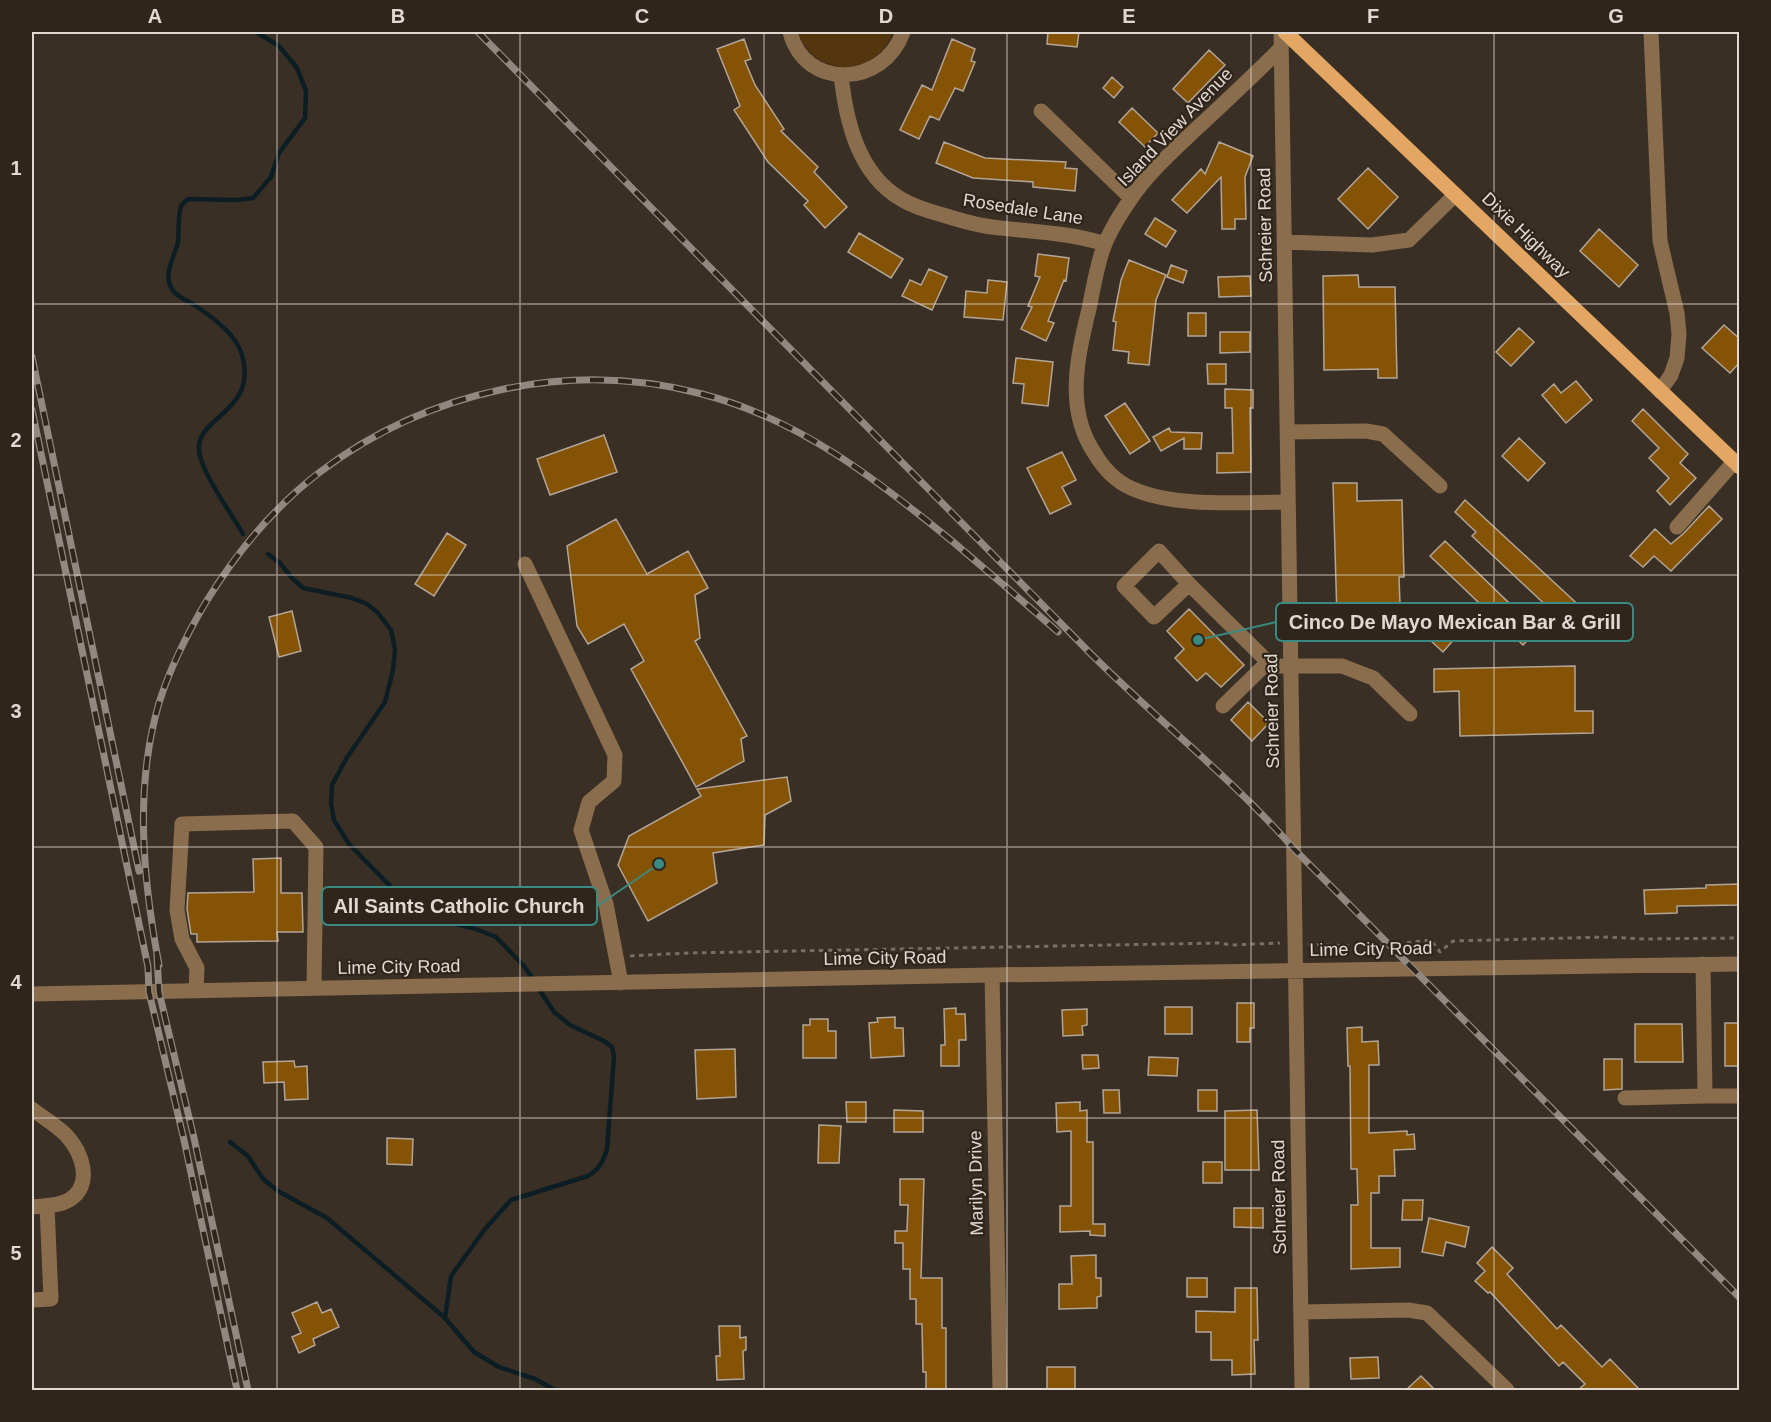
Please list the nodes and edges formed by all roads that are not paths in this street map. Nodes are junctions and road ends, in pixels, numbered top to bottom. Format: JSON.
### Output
{"nodes":[{"id":1,"x":790,"y":32,"type":"edge"},
{"id":2,"x":903,"y":32,"type":"edge"},
{"id":3,"x":1283,"y":32,"type":"edge"},
{"id":4,"x":1651,"y":32,"type":"edge"},
{"id":5,"x":1281,"y":48,"type":"junction"},
{"id":6,"x":842,"y":75,"type":"junction"},
{"id":7,"x":1041,"y":111,"type":"dead end"},
{"id":8,"x":1455,"y":195,"type":"junction"},
{"id":9,"x":1131,"y":198,"type":"junction"},
{"id":10,"x":1284,"y":242,"type":"junction"},
{"id":11,"x":1105,"y":244,"type":"junction"},
{"id":12,"x":1660,"y":391,"type":"junction"},
{"id":13,"x":1287,"y":432,"type":"junction"},
{"id":14,"x":1737,"y":464,"type":"edge"},
{"id":15,"x":1440,"y":486,"type":"dead end"},
{"id":16,"x":1288,"y":502,"type":"junction"},
{"id":17,"x":1677,"y":527,"type":"dead end"},
{"id":18,"x":525,"y":564,"type":"dead end"},
{"id":19,"x":1189,"y":584,"type":"dead end"},
{"id":20,"x":1268,"y":662,"type":"junction"},
{"id":21,"x":1291,"y":666,"type":"junction"},
{"id":22,"x":1223,"y":706,"type":"dead end"},
{"id":23,"x":1410,"y":714,"type":"dead end"},
{"id":24,"x":1703,"y":964,"type":"junction"},
{"id":25,"x":1740,"y":964,"type":"edge"},
{"id":26,"x":1296,"y":970,"type":"junction"},
{"id":27,"x":992,"y":975,"type":"junction"},
{"id":28,"x":621,"y":983,"type":"junction"},
{"id":29,"x":314,"y":988,"type":"junction"},
{"id":30,"x":196,"y":991,"type":"junction"},
{"id":31,"x":32,"y":994,"type":"edge"},
{"id":32,"x":1705,"y":1096,"type":"junction"},
{"id":33,"x":1740,"y":1096,"type":"edge"},
{"id":34,"x":1625,"y":1098,"type":"dead end"},
{"id":35,"x":32,"y":1109,"type":"edge"},
{"id":36,"x":39,"y":1207,"type":"edge"},
{"id":37,"x":32,"y":1300,"type":"edge"},
{"id":38,"x":1301,"y":1312,"type":"junction"},
{"id":39,"x":1000,"y":1390,"type":"edge"},
{"id":40,"x":1302,"y":1390,"type":"edge"},
{"id":41,"x":1507,"y":1390,"type":"edge"}],
"edges":[{"from":1,"to":6,"type":"street"},
{"from":2,"to":6,"type":"street"},
{"from":3,"to":5,"type":"street","name":"Schreier Road"},
{"from":3,"to":8,"type":"main road","name":"Dixie Highway"},
{"from":4,"to":12,"type":"street"},
{"from":5,"to":9,"type":"street","name":"Island View Avenue"},
{"from":5,"to":10,"type":"street","name":"Schreier Road"},
{"from":6,"to":11,"type":"street","name":"Rosedale Lane"},
{"from":7,"to":9,"type":"street"},
{"from":8,"to":10,"type":"street"},
{"from":8,"to":12,"type":"main road","name":"Dixie Highway"},
{"from":9,"to":11,"type":"street","name":"Island View Avenue"},
{"from":10,"to":13,"type":"street","name":"Schreier Road"},
{"from":11,"to":16,"type":"street","name":"Island View Avenue"},
{"from":12,"to":14,"type":"main road","name":"Dixie Highway"},
{"from":13,"to":15,"type":"street"},
{"from":13,"to":16,"type":"street","name":"Schreier Road"},
{"from":14,"to":17,"type":"street"},
{"from":16,"to":21,"type":"street","name":"Schreier Road"},
{"from":18,"to":28,"type":"street"},
{"from":19,"to":20,"type":"street"},
{"from":20,"to":21,"type":"street"},
{"from":20,"to":22,"type":"street"},
{"from":21,"to":23,"type":"street"},
{"from":21,"to":26,"type":"street","name":"Schreier Road"},
{"from":24,"to":25,"type":"street","name":"Lime City Road"},
{"from":24,"to":26,"type":"street","name":"Lime City Road"},
{"from":24,"to":32,"type":"street"},
{"from":26,"to":27,"type":"street","name":"Lime City Road"},
{"from":26,"to":38,"type":"street","name":"Schreier Road"},
{"from":27,"to":28,"type":"street","name":"Lime City Road"},
{"from":27,"to":39,"type":"street","name":"Marilyn Drive"},
{"from":28,"to":29,"type":"street","name":"Lime City Road"},
{"from":29,"to":30,"type":"street","name":"Lime City Road"},
{"from":29,"to":30,"type":"street"},
{"from":30,"to":31,"type":"street","name":"Lime City Road"},
{"from":32,"to":33,"type":"street"},
{"from":32,"to":34,"type":"street"},
{"from":35,"to":36,"type":"street"},
{"from":36,"to":37,"type":"street"},
{"from":38,"to":40,"type":"street","name":"Schreier Road"},
{"from":38,"to":41,"type":"street"}]}
